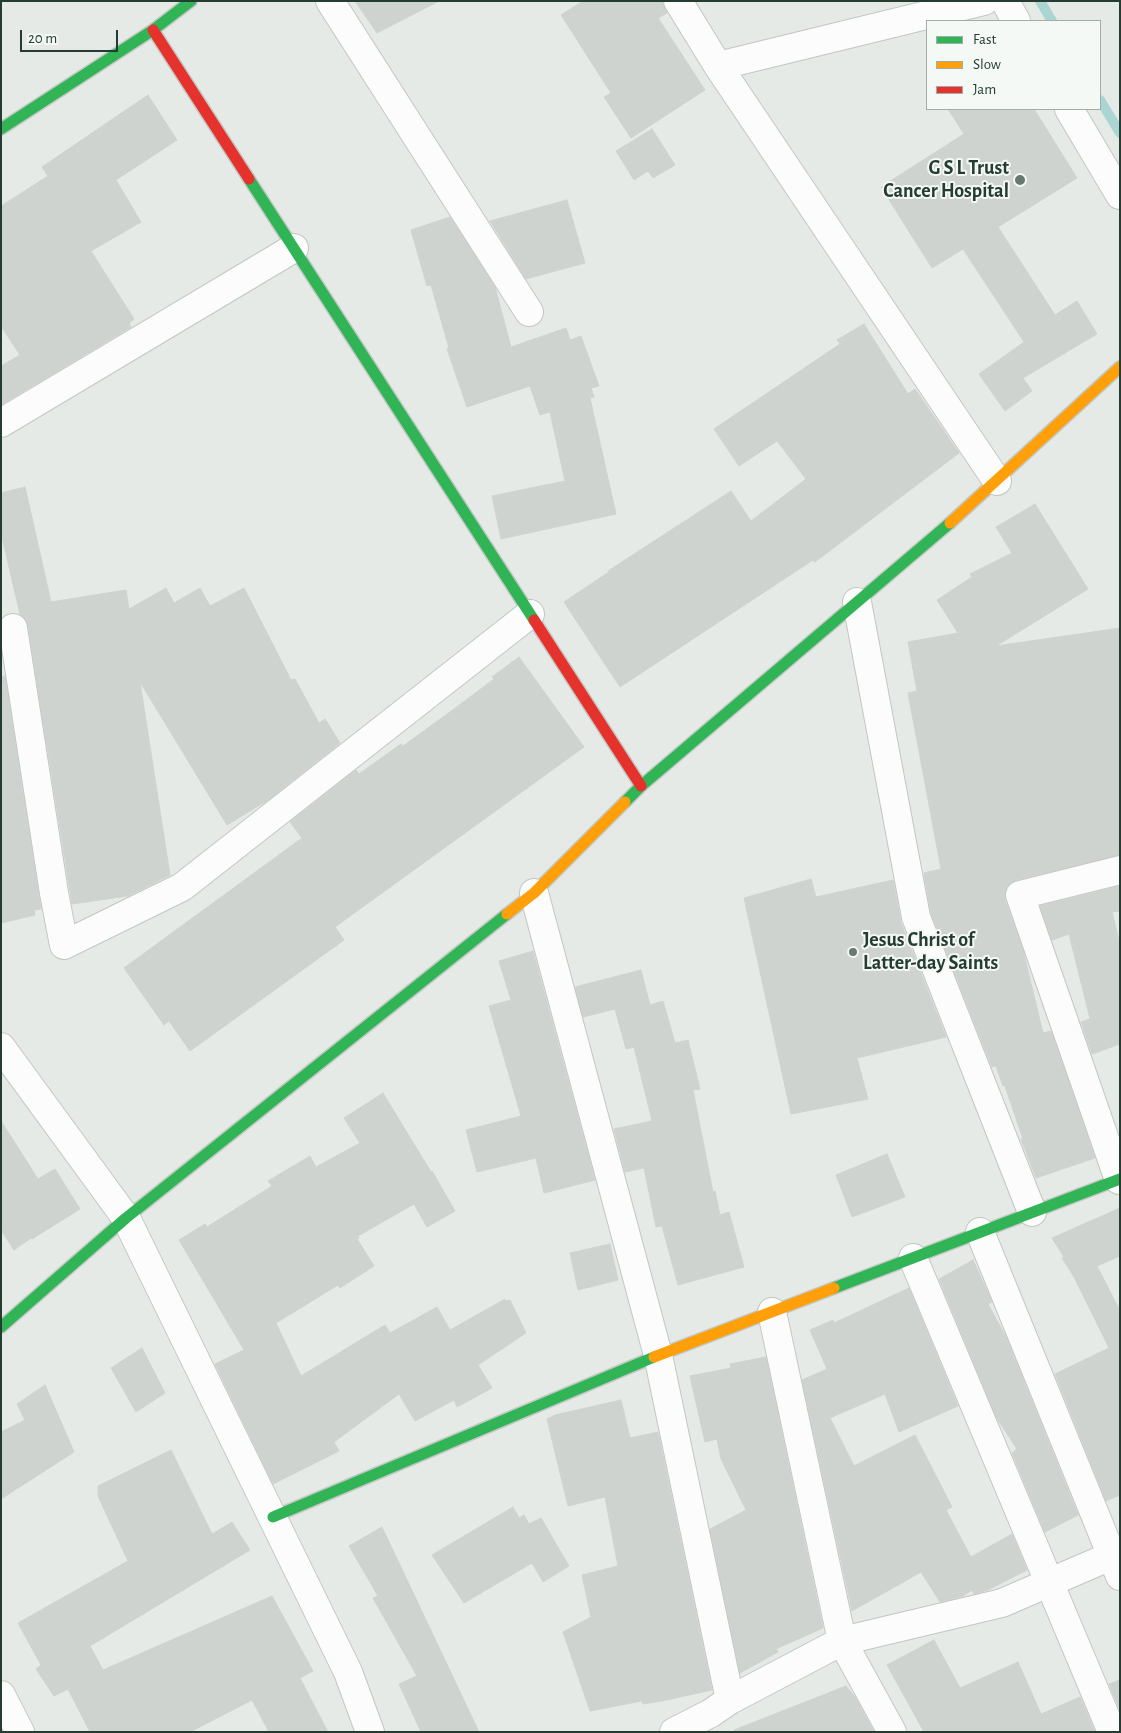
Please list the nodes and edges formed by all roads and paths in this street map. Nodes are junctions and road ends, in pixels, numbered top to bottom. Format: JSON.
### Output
{"nodes":[{"id":1,"x":191,"y":1,"type":"edge"},
{"id":2,"x":330,"y":1,"type":"edge"},
{"id":3,"x":678,"y":1,"type":"edge"},
{"id":4,"x":984,"y":1,"type":"edge"},
{"id":5,"x":1004,"y":1,"type":"edge"},
{"id":6,"x":1015,"y":20,"type":"edge"},
{"id":7,"x":153,"y":30,"type":"junction"},
{"id":8,"x":718,"y":66,"type":"junction"},
{"id":9,"x":1069,"y":110,"type":"edge"},
{"id":10,"x":1,"y":128,"type":"edge"},
{"id":11,"x":1120,"y":195,"type":"edge"},
{"id":12,"x":294,"y":248,"type":"junction"},
{"id":13,"x":529,"y":312,"type":"dead end"},
{"id":14,"x":1120,"y":367,"type":"edge"},
{"id":15,"x":1,"y":423,"type":"edge"},
{"id":16,"x":996,"y":481,"type":"junction"},
{"id":17,"x":857,"y":602,"type":"junction"},
{"id":18,"x":530,"y":614,"type":"junction"},
{"id":19,"x":13,"y":628,"type":"dead end"},
{"id":20,"x":641,"y":786,"type":"junction"},
{"id":21,"x":1120,"y":870,"type":"edge"},
{"id":22,"x":534,"y":893,"type":"junction"},
{"id":23,"x":1,"y":1047,"type":"edge"},
{"id":24,"x":1119,"y":1180,"type":"edge"},
{"id":25,"x":1032,"y":1212,"type":"junction"},
{"id":26,"x":126,"y":1218,"type":"junction"},
{"id":27,"x":980,"y":1232,"type":"junction"},
{"id":28,"x":913,"y":1258,"type":"junction"},
{"id":29,"x":772,"y":1312,"type":"junction"},
{"id":30,"x":1,"y":1327,"type":"edge"},
{"id":31,"x":658,"y":1355,"type":"junction"},
{"id":32,"x":273,"y":1517,"type":"junction"},
{"id":33,"x":1117,"y":1561,"type":"edge"},
{"id":34,"x":1049,"y":1583,"type":"junction"},
{"id":35,"x":842,"y":1642,"type":"junction"},
{"id":36,"x":1,"y":1695,"type":"edge"},
{"id":37,"x":720,"y":1715,"type":"edge"},
{"id":38,"x":20,"y":1732,"type":"edge"},
{"id":39,"x":370,"y":1732,"type":"edge"},
{"id":40,"x":674,"y":1732,"type":"edge"},
{"id":41,"x":892,"y":1732,"type":"edge"},
{"id":42,"x":1112,"y":1732,"type":"edge"}],
"edges":[{"from":1,"to":7,"type":"street"},
{"from":2,"to":13,"type":"street"},
{"from":3,"to":8,"type":"street"},
{"from":4,"to":8,"type":"street"},
{"from":5,"to":6,"type":"street"},
{"from":7,"to":10,"type":"street"},
{"from":7,"to":12,"type":"street"},
{"from":8,"to":16,"type":"street"},
{"from":9,"to":11,"type":"street"},
{"from":12,"to":15,"type":"street"},
{"from":12,"to":18,"type":"street"},
{"from":14,"to":16,"type":"street"},
{"from":16,"to":17,"type":"street"},
{"from":17,"to":20,"type":"street"},
{"from":17,"to":25,"type":"street"},
{"from":18,"to":19,"type":"street"},
{"from":18,"to":20,"type":"street"},
{"from":20,"to":22,"type":"street"},
{"from":21,"to":24,"type":"street"},
{"from":22,"to":26,"type":"street"},
{"from":22,"to":31,"type":"street"},
{"from":23,"to":26,"type":"street"},
{"from":24,"to":25,"type":"street"},
{"from":25,"to":27,"type":"street"},
{"from":26,"to":30,"type":"street"},
{"from":26,"to":32,"type":"street"},
{"from":27,"to":28,"type":"street"},
{"from":27,"to":33,"type":"street"},
{"from":28,"to":29,"type":"street"},
{"from":28,"to":34,"type":"street"},
{"from":29,"to":31,"type":"street"},
{"from":29,"to":35,"type":"street"},
{"from":31,"to":32,"type":"street"},
{"from":31,"to":37,"type":"street"},
{"from":32,"to":39,"type":"street"},
{"from":33,"to":34,"type":"street"},
{"from":34,"to":35,"type":"street"},
{"from":34,"to":42,"type":"street"},
{"from":35,"to":37,"type":"street"},
{"from":35,"to":41,"type":"street"},
{"from":36,"to":38,"type":"street"},
{"from":37,"to":40,"type":"street"}]}
